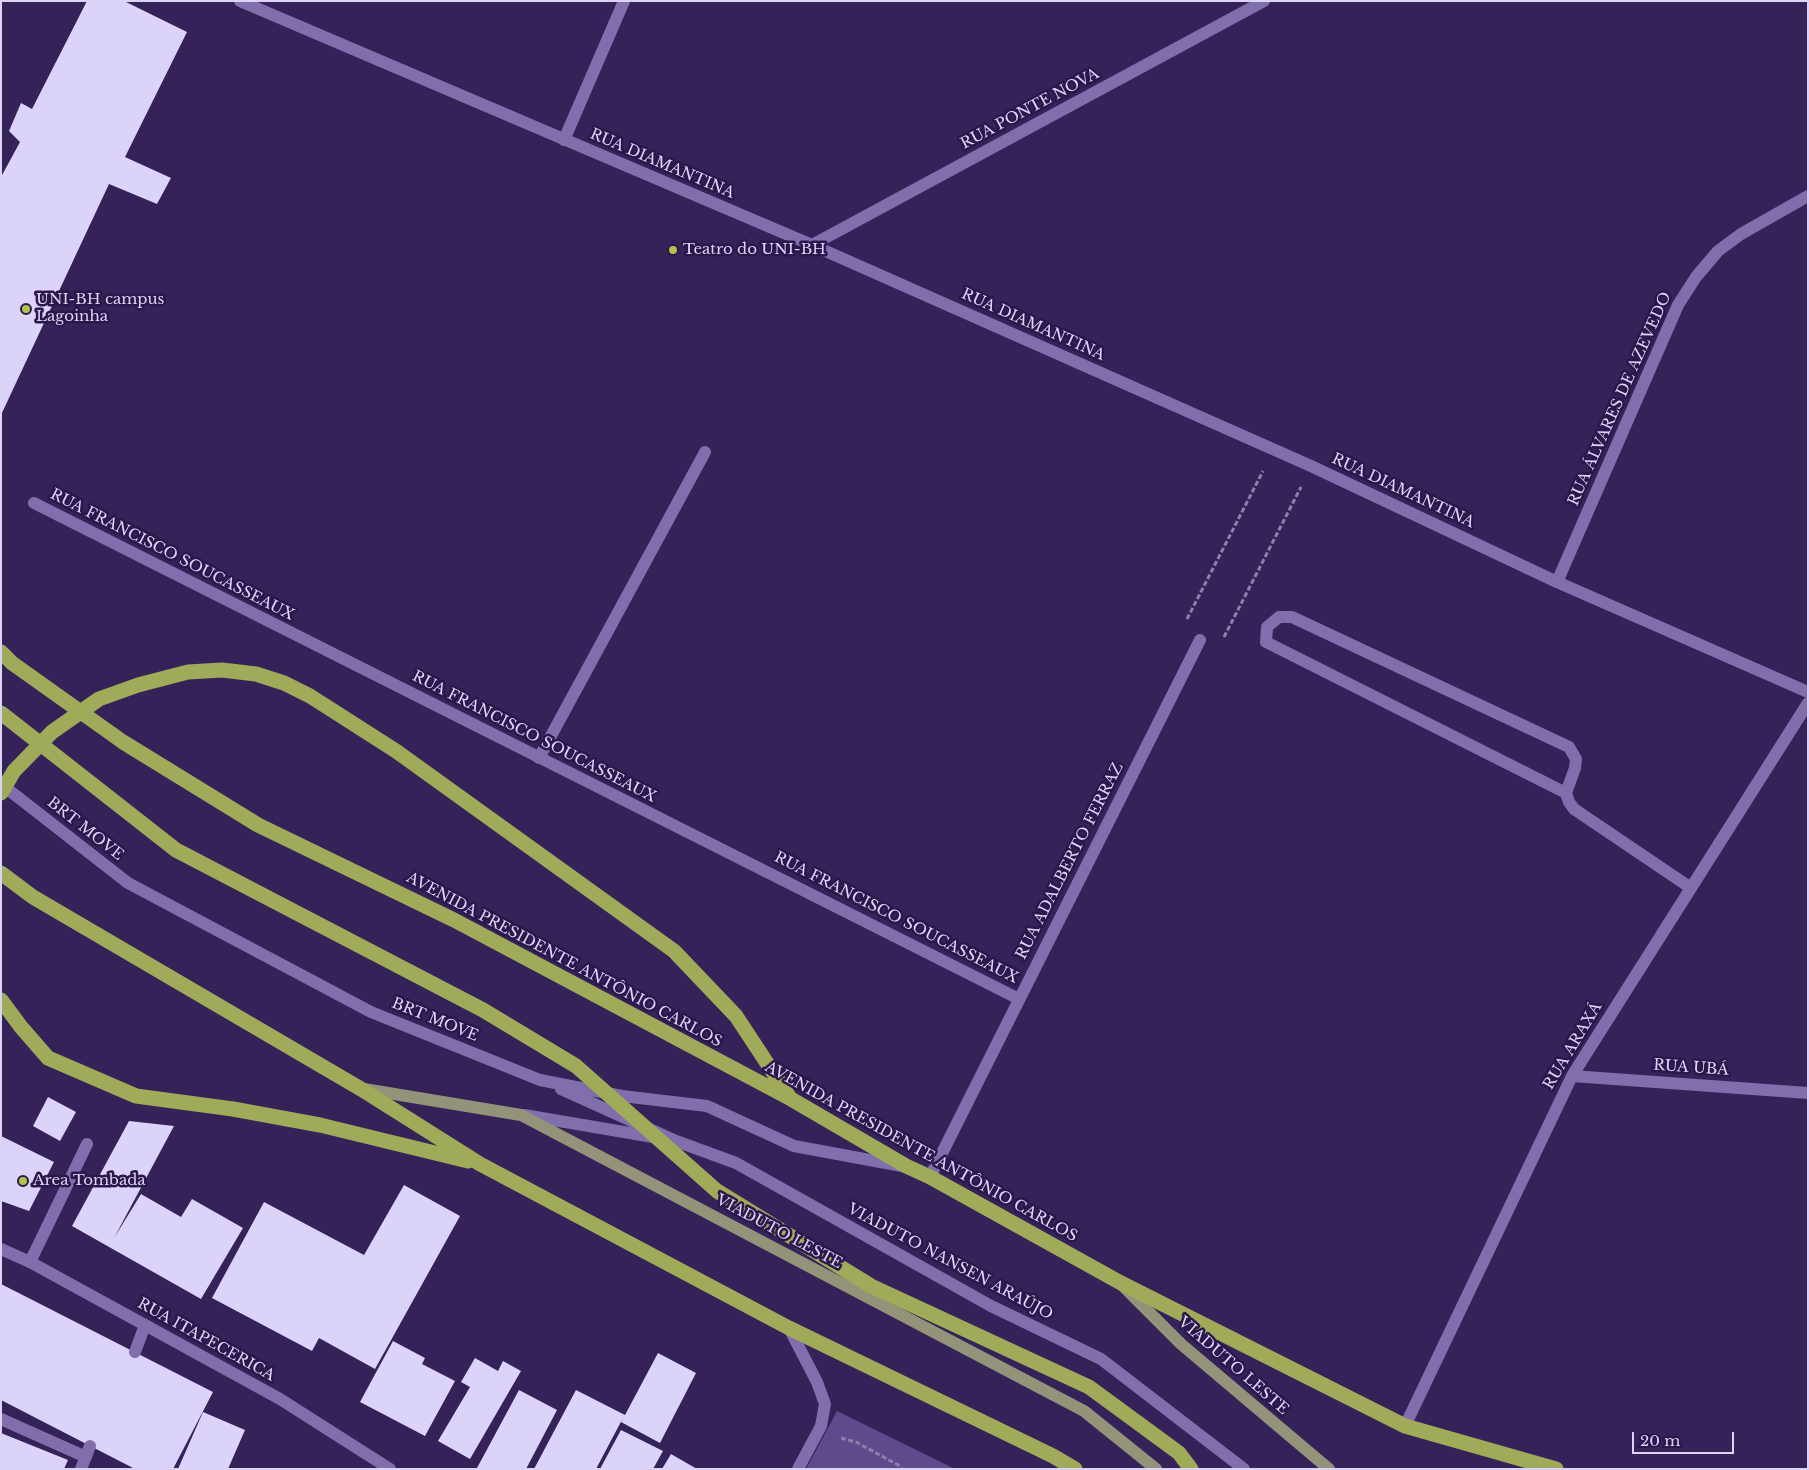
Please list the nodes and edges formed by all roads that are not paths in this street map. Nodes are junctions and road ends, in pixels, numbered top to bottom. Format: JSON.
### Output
{"nodes":[{"id":1,"x":240,"y":1,"type":"edge"},
{"id":2,"x":624,"y":1,"type":"edge"},
{"id":3,"x":1264,"y":1,"type":"edge"},
{"id":4,"x":564,"y":140,"type":"junction"},
{"id":5,"x":1808,"y":196,"type":"edge"},
{"id":6,"x":812,"y":245,"type":"junction"},
{"id":7,"x":705,"y":452,"type":"dead end"},
{"id":8,"x":34,"y":503,"type":"dead end"},
{"id":9,"x":1557,"y":582,"type":"junction"},
{"id":10,"x":1200,"y":640,"type":"dead end"},
{"id":11,"x":1,"y":652,"type":"edge"},
{"id":12,"x":1808,"y":692,"type":"edge"},
{"id":13,"x":1808,"y":703,"type":"edge"},
{"id":14,"x":1,"y":714,"type":"edge"},
{"id":15,"x":540,"y":758,"type":"junction"},
{"id":16,"x":1,"y":784,"type":"edge"},
{"id":17,"x":1,"y":793,"type":"edge"},
{"id":18,"x":1566,"y":793,"type":"junction"},
{"id":19,"x":1,"y":873,"type":"edge"},
{"id":20,"x":1691,"y":888,"type":"junction"},
{"id":21,"x":1019,"y":999,"type":"junction"},
{"id":22,"x":1,"y":1000,"type":"edge"},
{"id":23,"x":1572,"y":1076,"type":"junction"},
{"id":24,"x":540,"y":1080,"type":"junction"},
{"id":25,"x":361,"y":1089,"type":"junction"},
{"id":26,"x":1808,"y":1093,"type":"edge"},
{"id":27,"x":791,"y":1100,"type":"junction"},
{"id":28,"x":521,"y":1115,"type":"junction"},
{"id":29,"x":676,"y":1141,"type":"junction"},
{"id":30,"x":87,"y":1144,"type":"dead end"},
{"id":31,"x":480,"y":1164,"type":"junction"},
{"id":32,"x":906,"y":1166,"type":"junction"},
{"id":33,"x":930,"y":1177,"type":"junction"},
{"id":34,"x":1,"y":1249,"type":"edge"},
{"id":35,"x":30,"y":1262,"type":"junction"},
{"id":36,"x":1121,"y":1283,"type":"junction"},
{"id":37,"x":145,"y":1325,"type":"junction"},
{"id":38,"x":789,"y":1328,"type":"junction"},
{"id":39,"x":134,"y":1352,"type":"dead end"},
{"id":40,"x":1,"y":1419,"type":"edge"},
{"id":41,"x":1405,"y":1426,"type":"junction"},
{"id":42,"x":86,"y":1457,"type":"edge"},
{"id":43,"x":390,"y":1469,"type":"edge"},
{"id":44,"x":798,"y":1469,"type":"edge"},
{"id":45,"x":1075,"y":1469,"type":"edge"},
{"id":46,"x":1156,"y":1469,"type":"edge"},
{"id":47,"x":1191,"y":1469,"type":"edge"},
{"id":48,"x":1244,"y":1469,"type":"edge"},
{"id":49,"x":1329,"y":1469,"type":"edge"},
{"id":50,"x":1556,"y":1469,"type":"edge"}],
"edges":[{"from":1,"to":4,"type":"street","name":"RUA DIAMANTINA"},
{"from":2,"to":4,"type":"street"},
{"from":3,"to":6,"type":"street","name":"RUA PONTE NOVA"},
{"from":4,"to":6,"type":"street","name":"RUA DIAMANTINA"},
{"from":5,"to":9,"type":"street","name":"RUA ÁLVARES DE AZEVEDO"},
{"from":6,"to":9,"type":"street","name":"RUA DIAMANTINA"},
{"from":7,"to":15,"type":"street"},
{"from":8,"to":15,"type":"street","name":"RUA FRANCISCO SOUCASSEAUX"},
{"from":9,"to":12,"type":"street","name":"RUA DIAMANTINA"},
{"from":10,"to":21,"type":"street","name":"RUA ADALBERTO FERRAZ"},
{"from":11,"to":27,"type":"highway","name":"AVENIDA PRESIDENTE ANTÔNIO CARLOS"},
{"from":13,"to":20,"type":"street","name":"RUA ARAXÁ"},
{"from":14,"to":47,"type":"highway"},
{"from":15,"to":21,"type":"street","name":"RUA FRANCISCO SOUCASSEAUX"},
{"from":16,"to":24,"type":"street","name":"BRT MOVE"},
{"from":17,"to":27,"type":"highway"},
{"from":18,"to":18,"type":"street"},
{"from":18,"to":20,"type":"street"},
{"from":19,"to":25,"type":"highway"},
{"from":20,"to":23,"type":"street","name":"RUA ARAXÁ"},
{"from":21,"to":33,"type":"street","name":"RUA ADALBERTO FERRAZ"},
{"from":22,"to":31,"type":"highway"},
{"from":23,"to":26,"type":"street","name":"RUA UBÁ"},
{"from":23,"to":41,"type":"street","name":"RUA ARAXÁ"},
{"from":24,"to":29,"type":"street","name":"VIADUTO NANSEN ARAÚJO"},
{"from":24,"to":32,"type":"street","name":"BRT MOVE"},
{"from":25,"to":28,"type":"main road","name":"VIADUTO LESTE"},
{"from":25,"to":31,"type":"highway"},
{"from":27,"to":32,"type":"highway","name":"AVENIDA PRESIDENTE ANTÔNIO CARLOS"},
{"from":28,"to":29,"type":"street","name":"VIADUTO NANSEN ARAÚJO"},
{"from":28,"to":46,"type":"main road","name":"VIADUTO LESTE"},
{"from":29,"to":48,"type":"street","name":"VIADUTO NANSEN ARAÚJO"},
{"from":30,"to":35,"type":"street"},
{"from":31,"to":38,"type":"highway"},
{"from":32,"to":33,"type":"highway","name":"AVENIDA PRESIDENTE ANTÔNIO CARLOS"},
{"from":33,"to":36,"type":"highway","name":"AVENIDA PRESIDENTE ANTÔNIO CARLOS"},
{"from":34,"to":35,"type":"street","name":"RUA ITAPECERICA"},
{"from":35,"to":37,"type":"street","name":"RUA ITAPECERICA"},
{"from":36,"to":41,"type":"highway","name":"AVENIDA PRESIDENTE ANTÔNIO CARLOS"},
{"from":36,"to":49,"type":"main road","name":"VIADUTO LESTE"},
{"from":37,"to":39,"type":"street"},
{"from":37,"to":43,"type":"street","name":"RUA ITAPECERICA"},
{"from":38,"to":44,"type":"street"},
{"from":38,"to":45,"type":"highway"},
{"from":40,"to":42,"type":"street"},
{"from":41,"to":50,"type":"highway","name":"AVENIDA PRESIDENTE ANTÔNIO CARLOS"}]}
